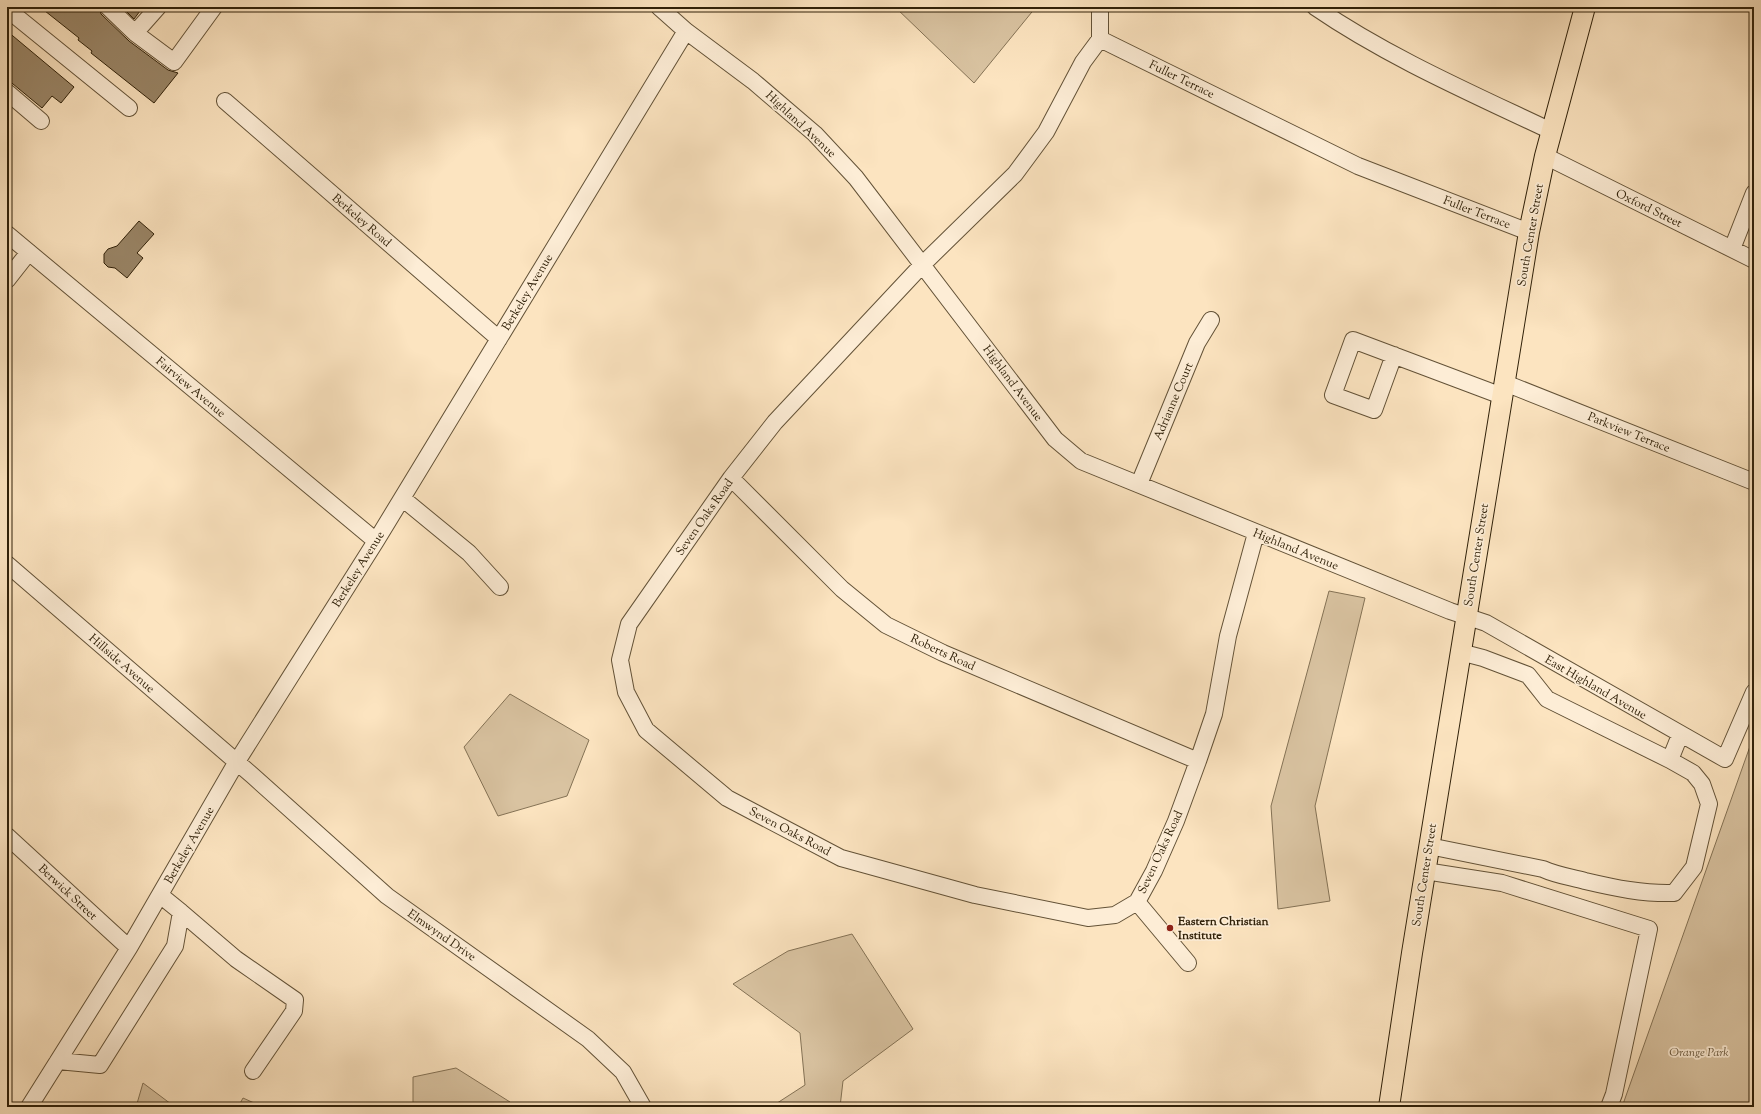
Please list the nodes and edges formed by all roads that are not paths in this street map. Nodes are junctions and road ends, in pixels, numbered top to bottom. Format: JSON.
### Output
{"nodes":[{"id":1,"x":108,"y":7,"type":"edge"},
{"id":2,"x":158,"y":7,"type":"edge"},
{"id":3,"x":214,"y":7,"type":"edge"},
{"id":4,"x":659,"y":7,"type":"edge"},
{"id":5,"x":1100,"y":7,"type":"edge"},
{"id":6,"x":1315,"y":7,"type":"edge"},
{"id":7,"x":1585,"y":7,"type":"edge"},
{"id":8,"x":7,"y":9,"type":"edge"},
{"id":9,"x":686,"y":31,"type":"junction"},
{"id":10,"x":136,"y":33,"type":"junction"},
{"id":11,"x":1100,"y":39,"type":"junction"},
{"id":12,"x":7,"y":92,"type":"edge"},
{"id":13,"x":225,"y":101,"type":"dead end"},
{"id":14,"x":129,"y":108,"type":"dead end"},
{"id":15,"x":41,"y":121,"type":"dead end"},
{"id":16,"x":1551,"y":131,"type":"junction"},
{"id":17,"x":1545,"y":156,"type":"junction"},
{"id":18,"x":1754,"y":193,"type":"edge"},
{"id":19,"x":1529,"y":232,"type":"junction"},
{"id":20,"x":7,"y":234,"type":"edge"},
{"id":21,"x":1732,"y":249,"type":"junction"},
{"id":22,"x":29,"y":252,"type":"junction"},
{"id":23,"x":1754,"y":260,"type":"edge"},
{"id":24,"x":923,"y":264,"type":"junction"},
{"id":25,"x":7,"y":280,"type":"edge"},
{"id":26,"x":1211,"y":320,"type":"dead end"},
{"id":27,"x":498,"y":339,"type":"junction"},
{"id":28,"x":1394,"y":355,"type":"junction"},
{"id":29,"x":1503,"y":389,"type":"junction"},
{"id":30,"x":731,"y":478,"type":"junction"},
{"id":31,"x":1754,"y":482,"type":"edge"},
{"id":32,"x":1139,"y":484,"type":"junction"},
{"id":33,"x":402,"y":498,"type":"junction"},
{"id":34,"x":1256,"y":533,"type":"junction"},
{"id":35,"x":376,"y":541,"type":"junction"},
{"id":36,"x":7,"y":564,"type":"edge"},
{"id":37,"x":500,"y":587,"type":"dead end"},
{"id":38,"x":1467,"y":616,"type":"junction"},
{"id":39,"x":1460,"y":652,"type":"junction"},
{"id":40,"x":1754,"y":692,"type":"edge"},
{"id":41,"x":1680,"y":735,"type":"junction"},
{"id":42,"x":1670,"y":760,"type":"junction"},
{"id":43,"x":1198,"y":761,"type":"junction"},
{"id":44,"x":236,"y":763,"type":"junction"},
{"id":45,"x":7,"y":836,"type":"edge"},
{"id":46,"x":1429,"y":846,"type":"junction"},
{"id":47,"x":1425,"y":871,"type":"junction"},
{"id":48,"x":160,"y":895,"type":"junction"},
{"id":49,"x":1137,"y":902,"type":"junction"},
{"id":50,"x":181,"y":912,"type":"junction"},
{"id":51,"x":129,"y":948,"type":"junction"},
{"id":52,"x":1188,"y":963,"type":"dead end"},
{"id":53,"x":58,"y":1061,"type":"junction"},
{"id":54,"x":253,"y":1071,"type":"dead end"},
{"id":55,"x":30,"y":1107,"type":"edge"},
{"id":56,"x":643,"y":1107,"type":"edge"},
{"id":57,"x":1389,"y":1107,"type":"edge"},
{"id":58,"x":1609,"y":1107,"type":"edge"}],
"edges":[{"from":1,"to":10,"type":"street"},
{"from":2,"to":10,"type":"street"},
{"from":3,"to":10,"type":"street"},
{"from":4,"to":9,"type":"street","name":"Highland Avenue"},
{"from":5,"to":11,"type":"street"},
{"from":6,"to":16,"type":"street"},
{"from":7,"to":16,"type":"main road","name":"South Center Street"},
{"from":8,"to":14,"type":"street"},
{"from":9,"to":24,"type":"street","name":"Highland Avenue"},
{"from":9,"to":27,"type":"street","name":"Berkeley Avenue"},
{"from":11,"to":19,"type":"street","name":"Fuller Terrace"},
{"from":11,"to":24,"type":"street"},
{"from":12,"to":15,"type":"street"},
{"from":13,"to":27,"type":"street","name":"Berkeley Road"},
{"from":16,"to":17,"type":"main road","name":"South Center Street"},
{"from":17,"to":19,"type":"main road","name":"South Center Street"},
{"from":17,"to":21,"type":"street","name":"Oxford Street"},
{"from":18,"to":21,"type":"street"},
{"from":19,"to":29,"type":"main road","name":"South Center Street"},
{"from":20,"to":22,"type":"street","name":"Fairview Avenue"},
{"from":21,"to":23,"type":"street","name":"Oxford Street"},
{"from":22,"to":25,"type":"street"},
{"from":22,"to":35,"type":"street","name":"Fairview Avenue"},
{"from":24,"to":30,"type":"street","name":"Seven Oaks Road"},
{"from":24,"to":32,"type":"street","name":"Highland Avenue"},
{"from":26,"to":32,"type":"street","name":"Adrianne Court"},
{"from":27,"to":33,"type":"street","name":"Berkeley Avenue"},
{"from":28,"to":28,"type":"street","name":"Parkview Terrace"},
{"from":28,"to":29,"type":"street","name":"Parkview Terrace"},
{"from":29,"to":31,"type":"street","name":"Parkview Terrace"},
{"from":29,"to":38,"type":"main road","name":"South Center Street"},
{"from":30,"to":43,"type":"street","name":"Roberts Road"},
{"from":30,"to":49,"type":"street","name":"Seven Oaks Road"},
{"from":32,"to":34,"type":"street","name":"Highland Avenue"},
{"from":33,"to":35,"type":"street","name":"Berkeley Avenue"},
{"from":33,"to":37,"type":"street"},
{"from":34,"to":38,"type":"street","name":"Highland Avenue"},
{"from":34,"to":43,"type":"street","name":"Seven Oaks Road"},
{"from":35,"to":44,"type":"street","name":"Berkeley Avenue"},
{"from":36,"to":44,"type":"street","name":"Hillside Avenue"},
{"from":38,"to":39,"type":"main road","name":"South Center Street"},
{"from":38,"to":41,"type":"street","name":"East Highland Avenue"},
{"from":39,"to":42,"type":"street"},
{"from":39,"to":46,"type":"main road","name":"South Center Street"},
{"from":40,"to":41,"type":"street","name":"East Highland Avenue"},
{"from":41,"to":42,"type":"street"},
{"from":42,"to":46,"type":"street"},
{"from":43,"to":49,"type":"street","name":"Seven Oaks Road"},
{"from":44,"to":48,"type":"street","name":"Berkeley Avenue"},
{"from":44,"to":56,"type":"street","name":"Elmwynd Drive"},
{"from":45,"to":51,"type":"street","name":"Berwick Street"},
{"from":46,"to":47,"type":"main road","name":"South Center Street"},
{"from":47,"to":57,"type":"main road","name":"South Center Street"},
{"from":47,"to":58,"type":"street"},
{"from":48,"to":50,"type":"street"},
{"from":48,"to":51,"type":"street","name":"Berkeley Avenue"},
{"from":49,"to":52,"type":"street"},
{"from":50,"to":53,"type":"street"},
{"from":50,"to":54,"type":"street"},
{"from":51,"to":53,"type":"street","name":"Berkeley Avenue"},
{"from":53,"to":55,"type":"street","name":"Berkeley Avenue"}]}
